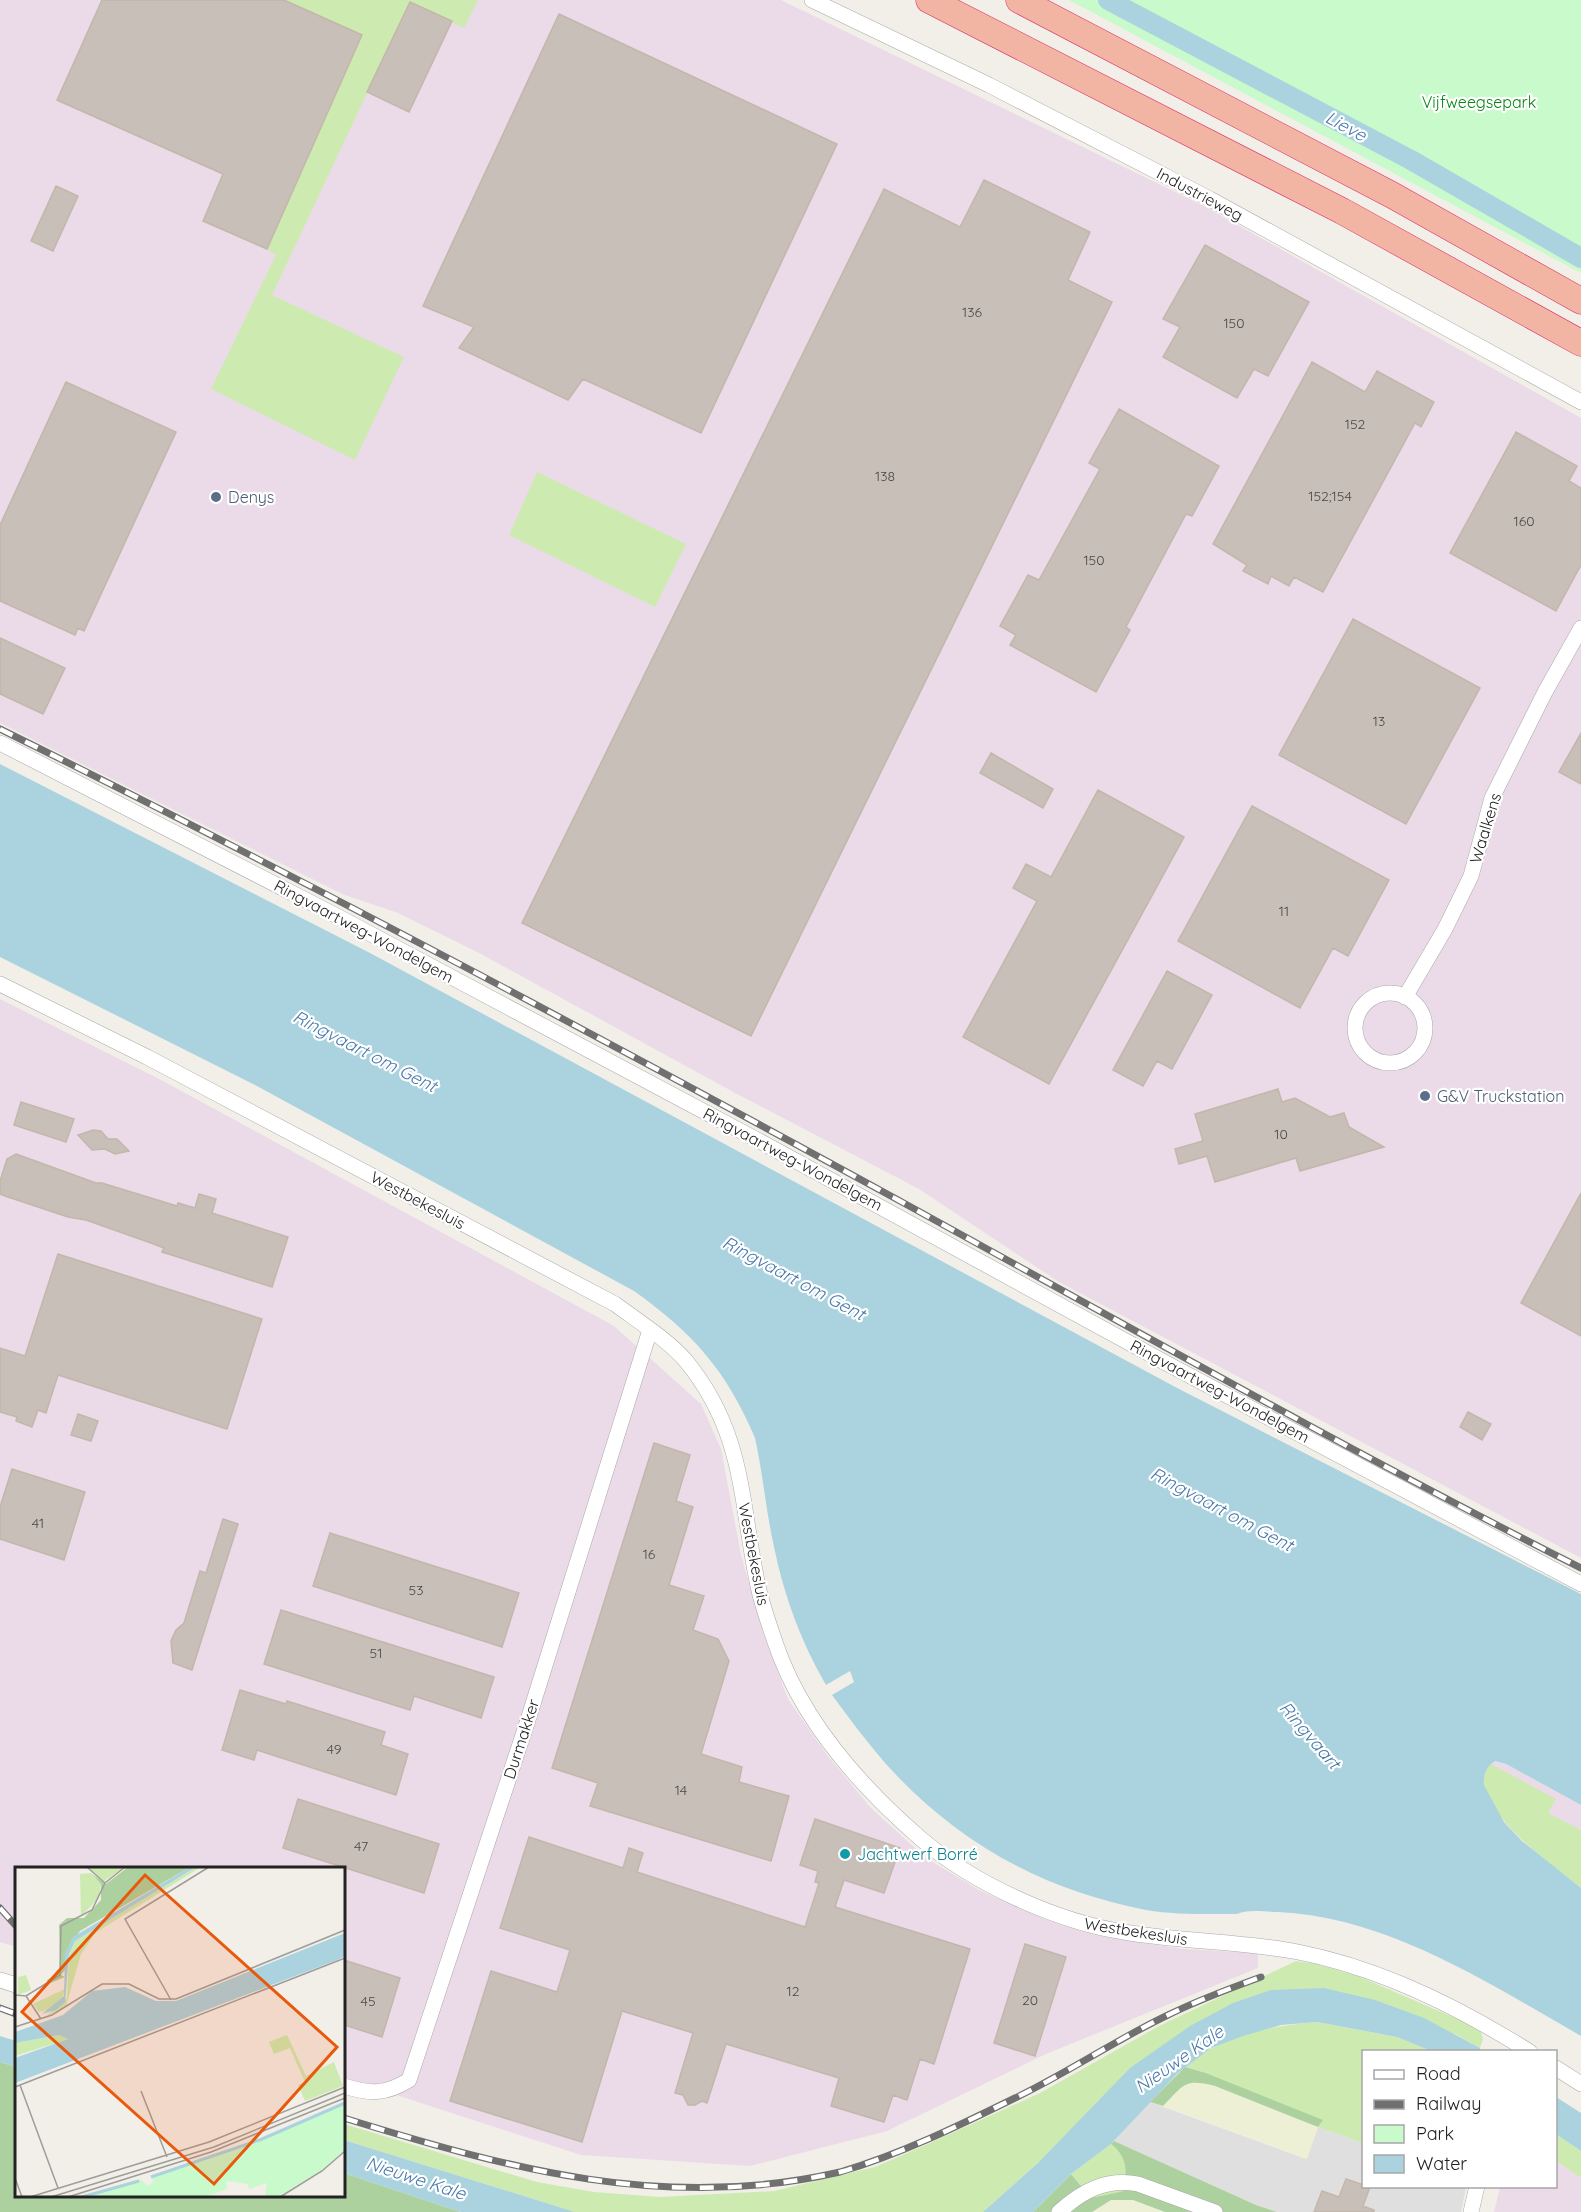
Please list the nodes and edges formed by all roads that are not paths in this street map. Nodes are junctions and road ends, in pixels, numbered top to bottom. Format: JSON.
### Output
{"nodes":[{"id":1,"x":812,"y":0,"type":"edge"},
{"id":2,"x":929,"y":0,"type":"edge"},
{"id":3,"x":1019,"y":0,"type":"edge"},
{"id":4,"x":1581,"y":301,"type":"edge"},
{"id":5,"x":1581,"y":343,"type":"edge"},
{"id":6,"x":1581,"y":402,"type":"edge"},
{"id":7,"x":1581,"y":628,"type":"edge"},
{"id":8,"x":0,"y":743,"type":"edge"},
{"id":9,"x":0,"y":984,"type":"edge"},
{"id":10,"x":1405,"y":997,"type":"junction"},
{"id":11,"x":650,"y":1330,"type":"junction"},
{"id":12,"x":1581,"y":1584,"type":"edge"},
{"id":13,"x":0,"y":1980,"type":"edge"},
{"id":14,"x":15,"y":1985,"type":"edge"},
{"id":15,"x":1521,"y":2049,"type":"edge"},
{"id":16,"x":1557,"y":2069,"type":"edge"},
{"id":17,"x":1581,"y":2084,"type":"edge"},
{"id":18,"x":345,"y":2086,"type":"edge"},
{"id":19,"x":1477,"y":2188,"type":"edge"},
{"id":20,"x":1059,"y":2212,"type":"edge"},
{"id":21,"x":1215,"y":2212,"type":"edge"},
{"id":22,"x":1471,"y":2212,"type":"edge"}],
"edges":[{"from":1,"to":6,"type":"street","name":"Industrieweg"},
{"from":2,"to":5,"type":"highway"},
{"from":3,"to":4,"type":"highway"},
{"from":7,"to":10,"type":"street","name":"Waalkens"},
{"from":8,"to":12,"type":"street","name":"Ringvaartweg-Wondelgem"},
{"from":9,"to":11,"type":"street","name":"Westbekesluis"},
{"from":10,"to":10,"type":"street"},
{"from":11,"to":15,"type":"street","name":"Westbekesluis"},
{"from":11,"to":18,"type":"street","name":"Durmakker"},
{"from":13,"to":14,"type":"street"},
{"from":16,"to":17,"type":"street"},
{"from":19,"to":22,"type":"street"},
{"from":20,"to":21,"type":"street"}]}
